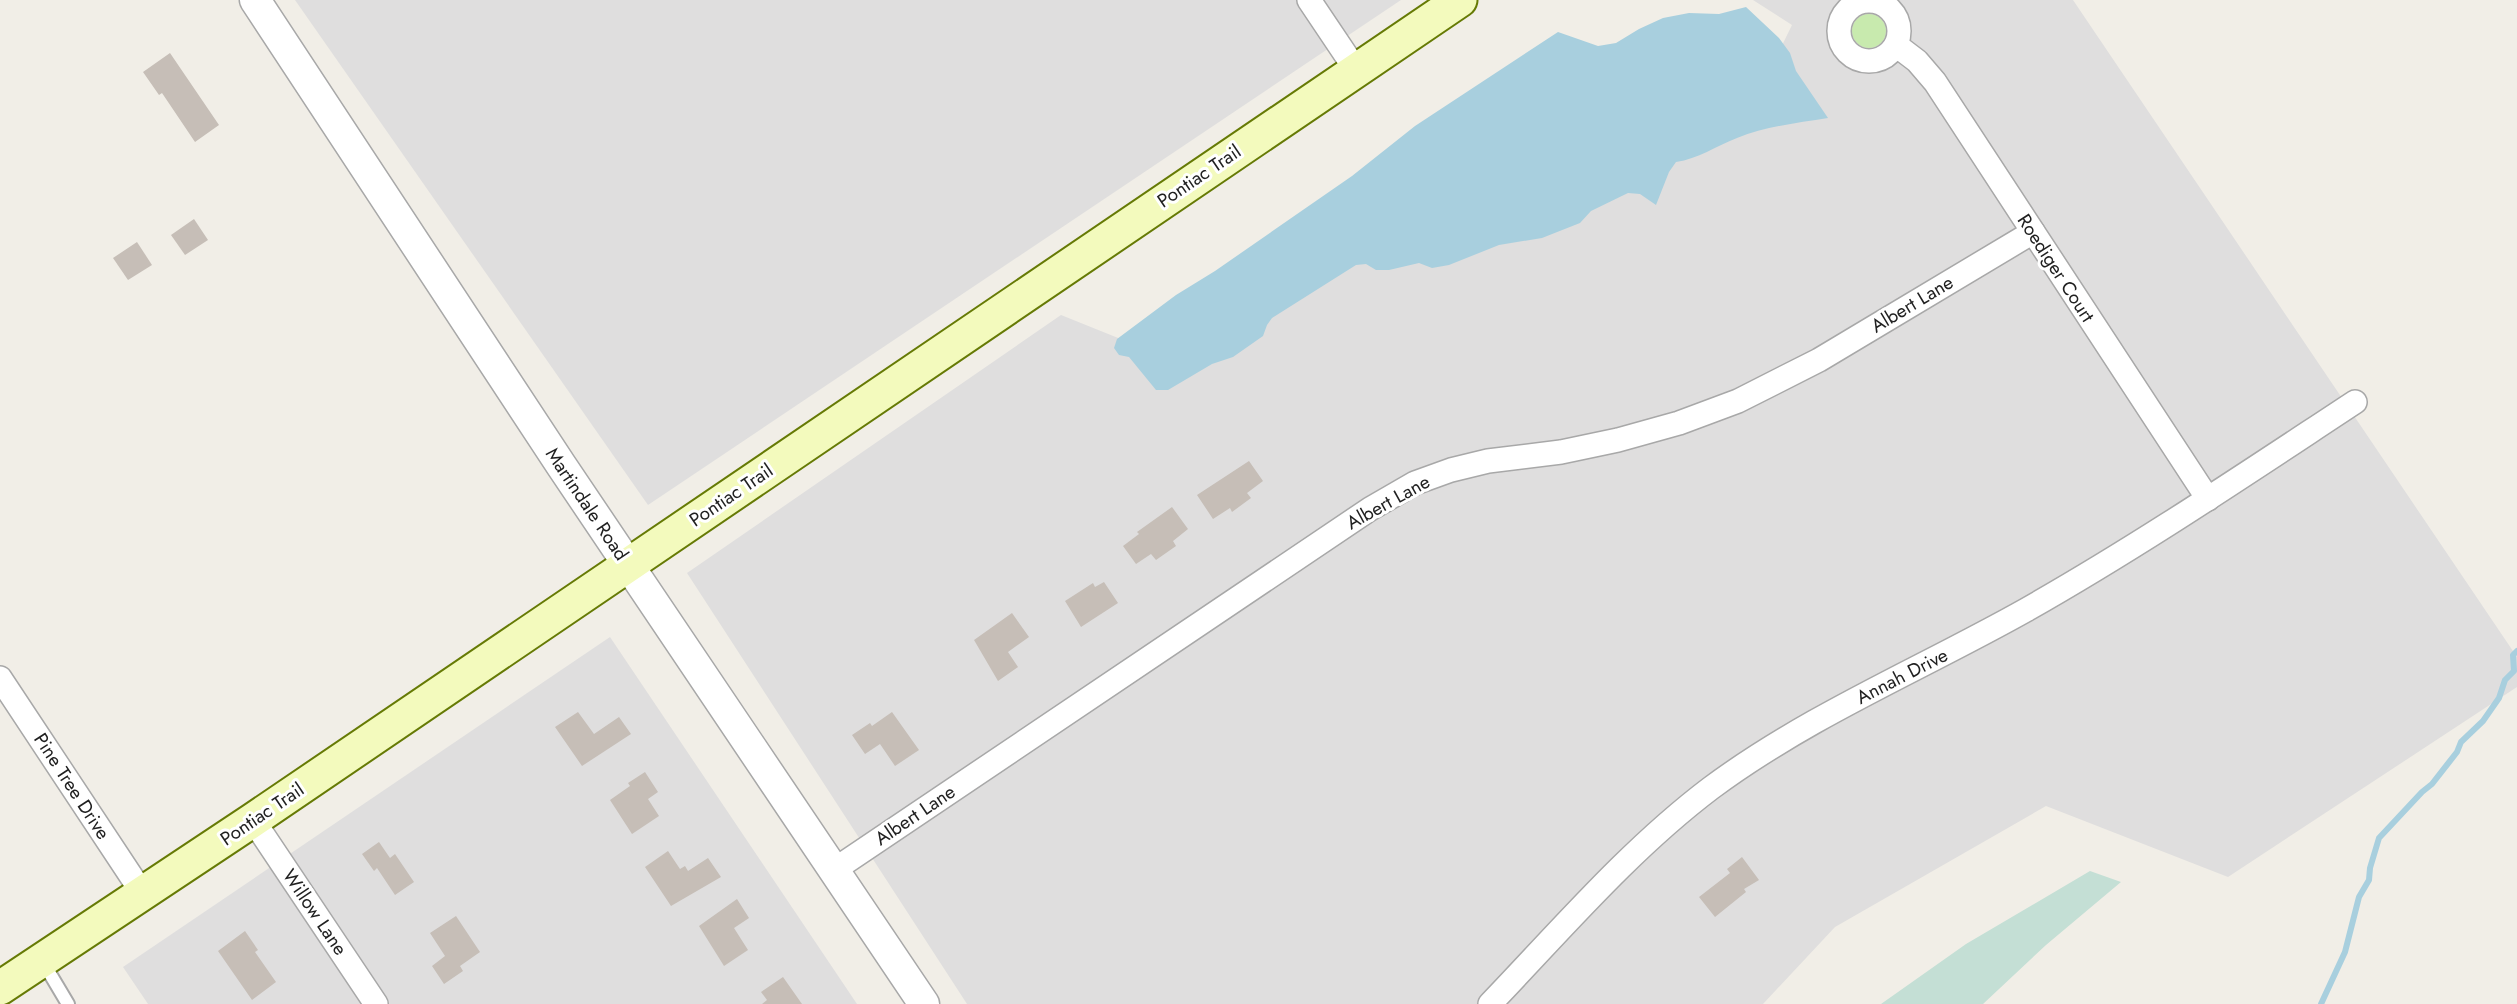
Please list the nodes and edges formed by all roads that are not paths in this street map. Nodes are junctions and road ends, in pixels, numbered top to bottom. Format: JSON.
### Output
{"nodes":[{"id":1,"x":1309,"y":0,"type":"edge"},
{"id":2,"x":1460,"y":0,"type":"edge"},
{"id":3,"x":264,"y":3,"type":"edge"},
{"id":4,"x":1896,"y":45,"type":"dead end"},
{"id":5,"x":1356,"y":70,"type":"junction"},
{"id":6,"x":2033,"y":232,"type":"junction"},
{"id":7,"x":2355,"y":402,"type":"dead end"},
{"id":8,"x":2208,"y":499,"type":"junction"},
{"id":9,"x":628,"y":566,"type":"junction"},
{"id":10,"x":0,"y":678,"type":"edge"},
{"id":11,"x":253,"y":820,"type":"junction"},
{"id":12,"x":834,"y":870,"type":"junction"},
{"id":13,"x":143,"y":894,"type":"junction"},
{"id":14,"x":42,"y":960,"type":"junction"},
{"id":15,"x":0,"y":988,"type":"edge"},
{"id":16,"x":68,"y":1004,"type":"edge"},
{"id":17,"x":376,"y":1004,"type":"edge"},
{"id":18,"x":924,"y":1004,"type":"edge"},
{"id":19,"x":1490,"y":1004,"type":"edge"}],
"edges":[{"from":1,"to":5,"type":"street"},
{"from":2,"to":5,"type":"main road","name":"Pontiac Trail"},
{"from":3,"to":9,"type":"street","name":"Martindale Road"},
{"from":4,"to":6,"type":"street","name":"Roediger Court"},
{"from":5,"to":9,"type":"main road","name":"Pontiac Trail"},
{"from":6,"to":8,"type":"street","name":"Roediger Court"},
{"from":6,"to":12,"type":"street","name":"Albert Lane"},
{"from":7,"to":8,"type":"street","name":"Annah Drive"},
{"from":8,"to":19,"type":"street","name":"Annah Drive"},
{"from":9,"to":11,"type":"main road","name":"Pontiac Trail"},
{"from":9,"to":12,"type":"street","name":"Martindale Road"},
{"from":10,"to":13,"type":"street","name":"Pine Tree Drive"},
{"from":11,"to":13,"type":"main road","name":"Pontiac Trail"},
{"from":11,"to":17,"type":"street","name":"Willow Lane"},
{"from":12,"to":18,"type":"street","name":"Martindale Road"},
{"from":13,"to":14,"type":"main road","name":"Pontiac Trail"},
{"from":14,"to":15,"type":"main road","name":"Pontiac Trail"},
{"from":14,"to":16,"type":"lane"}]}
